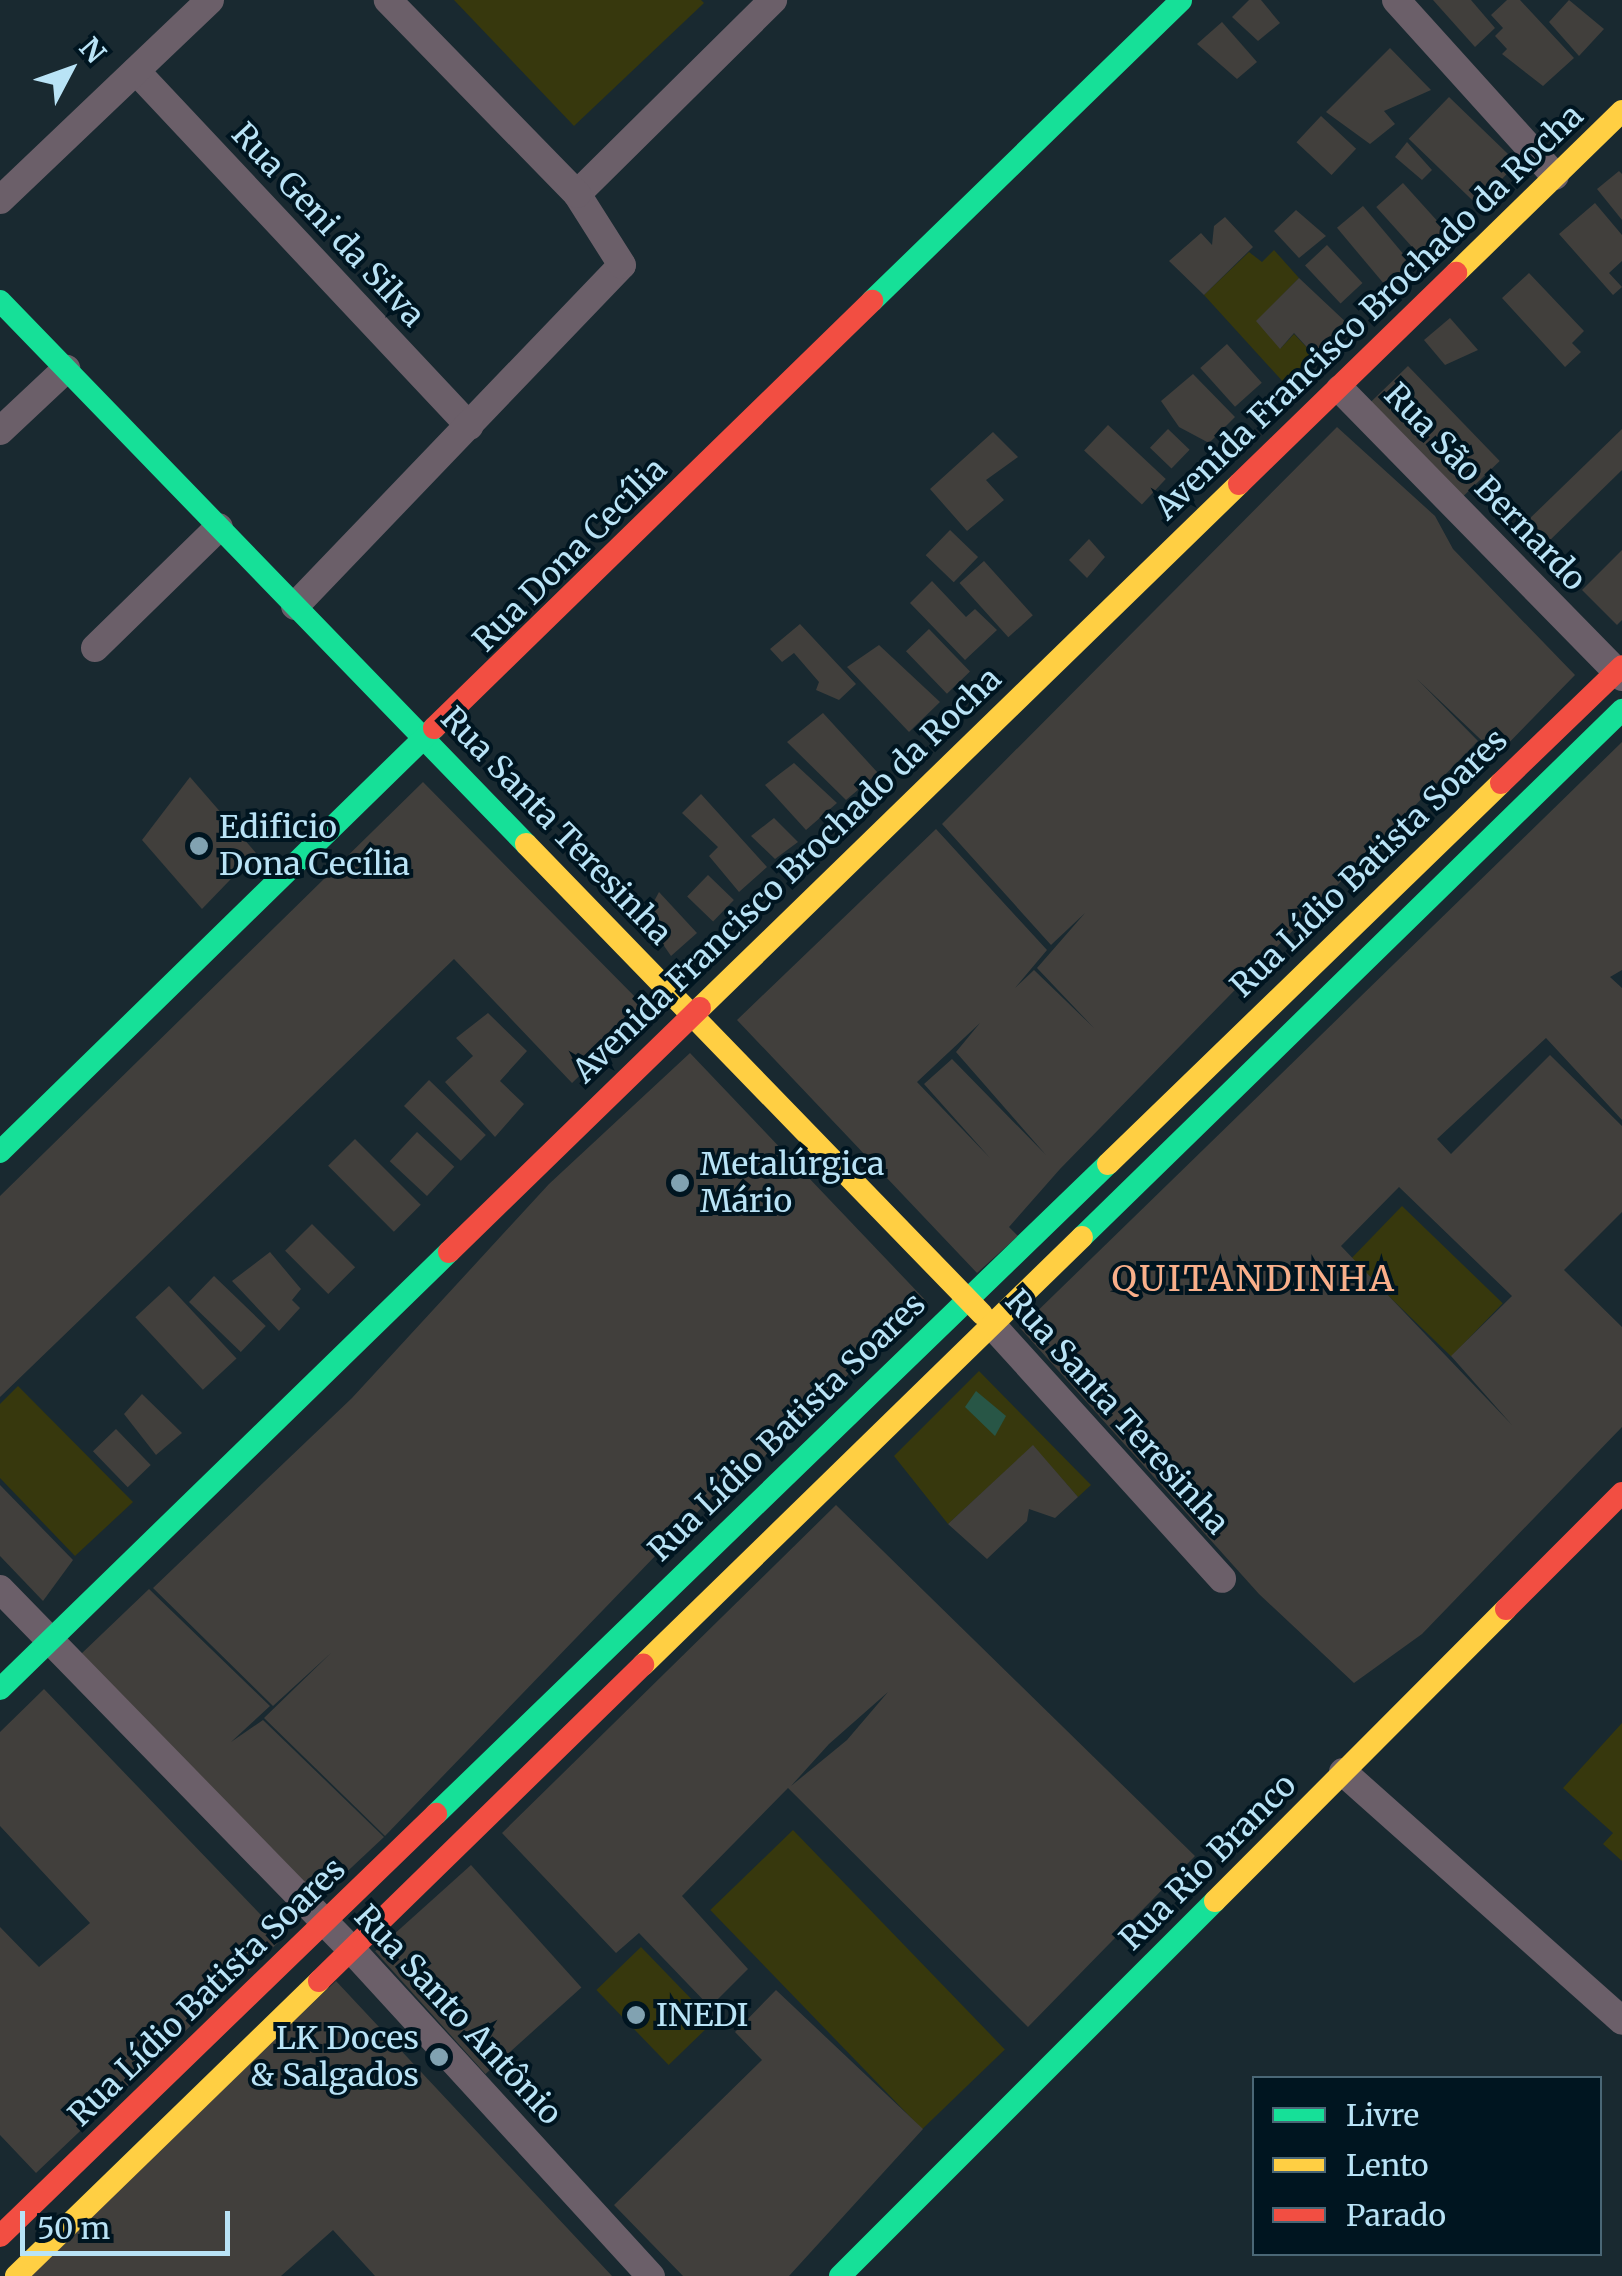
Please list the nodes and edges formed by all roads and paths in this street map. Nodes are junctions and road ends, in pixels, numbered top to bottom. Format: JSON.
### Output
{"nodes":[{"id":1,"x":210,"y":0,"type":"edge"},
{"id":2,"x":388,"y":0,"type":"edge"},
{"id":3,"x":1181,"y":0,"type":"edge"},
{"id":4,"x":1396,"y":0,"type":"edge"},
{"id":5,"x":754,"y":6,"type":"edge"},
{"id":6,"x":136,"y":71,"type":"junction"},
{"id":7,"x":1622,"y":111,"type":"edge"},
{"id":8,"x":1555,"y":176,"type":"junction"},
{"id":9,"x":577,"y":194,"type":"junction"},
{"id":10,"x":0,"y":200,"type":"edge"},
{"id":11,"x":0,"y":301,"type":"edge"},
{"id":12,"x":66,"y":368,"type":"junction"},
{"id":13,"x":1340,"y":389,"type":"junction"},
{"id":14,"x":469,"y":426,"type":"junction"},
{"id":15,"x":0,"y":432,"type":"edge"},
{"id":16,"x":219,"y":528,"type":"junction"},
{"id":17,"x":296,"y":606,"type":"junction"},
{"id":18,"x":95,"y":648,"type":"dead end"},
{"id":19,"x":1620,"y":672,"type":"edge"},
{"id":20,"x":1622,"y":710,"type":"edge"},
{"id":21,"x":427,"y":742,"type":"junction"},
{"id":22,"x":1488,"y":794,"type":"junction"},
{"id":23,"x":1511,"y":818,"type":"junction"},
{"id":24,"x":688,"y":1014,"type":"junction"},
{"id":25,"x":1210,"y":1061,"type":"junction"},
{"id":26,"x":1236,"y":1086,"type":"junction"},
{"id":27,"x":0,"y":1152,"type":"edge"},
{"id":28,"x":966,"y":1297,"type":"junction"},
{"id":29,"x":991,"y":1324,"type":"junction"},
{"id":30,"x":1622,"y":1493,"type":"edge"},
{"id":31,"x":733,"y":1525,"type":"junction"},
{"id":32,"x":757,"y":1553,"type":"junction"},
{"id":33,"x":1222,"y":1579,"type":"dead end"},
{"id":34,"x":0,"y":1589,"type":"edge"},
{"id":35,"x":647,"y":1610,"type":"junction"},
{"id":36,"x":671,"y":1636,"type":"junction"},
{"id":37,"x":49,"y":1640,"type":"junction"},
{"id":38,"x":0,"y":1689,"type":"edge"},
{"id":39,"x":1343,"y":1772,"type":"junction"},
{"id":40,"x":468,"y":1785,"type":"junction"},
{"id":41,"x":492,"y":1810,"type":"junction"},
{"id":42,"x":326,"y":1924,"type":"junction"},
{"id":43,"x":351,"y":1949,"type":"junction"},
{"id":44,"x":1622,"y":2021,"type":"edge"},
{"id":45,"x":137,"y":2104,"type":"junction"},
{"id":46,"x":162,"y":2133,"type":"junction"},
{"id":47,"x":0,"y":2236,"type":"edge"},
{"id":48,"x":0,"y":2248,"type":"edge"},
{"id":49,"x":19,"y":2273,"type":"edge"},
{"id":50,"x":651,"y":2276,"type":"edge"},
{"id":51,"x":840,"y":2276,"type":"edge"}],
"edges":[{"from":1,"to":6,"type":"street"},
{"from":2,"to":9,"type":"street"},
{"from":3,"to":21,"type":"street","name":"Rua Dona Cecília"},
{"from":4,"to":8,"type":"street"},
{"from":5,"to":9,"type":"street"},
{"from":6,"to":10,"type":"street"},
{"from":6,"to":14,"type":"street","name":"Rua Geni da Silva"},
{"from":7,"to":8,"type":"street","name":"Avenida Francisco Brochado da Rocha"},
{"from":8,"to":13,"type":"street","name":"Avenida Francisco Brochado da Rocha"},
{"from":9,"to":14,"type":"street"},
{"from":11,"to":12,"type":"street","name":"Rua Santa Teresinha"},
{"from":12,"to":15,"type":"street"},
{"from":12,"to":16,"type":"street","name":"Rua Santa Teresinha"},
{"from":13,"to":19,"type":"street","name":"Rua São Bernardo"},
{"from":13,"to":24,"type":"street","name":"Avenida Francisco Brochado da Rocha"},
{"from":14,"to":17,"type":"street"},
{"from":16,"to":17,"type":"street","name":"Rua Santa Teresinha"},
{"from":16,"to":18,"type":"street"},
{"from":17,"to":21,"type":"street","name":"Rua Santa Teresinha"},
{"from":19,"to":22,"type":"street","name":"Rua Lídio Batista Soares"},
{"from":20,"to":23,"type":"street","name":"Rua Lídio Batista Soares"},
{"from":21,"to":24,"type":"street","name":"Rua Santa Teresinha"},
{"from":21,"to":27,"type":"street","name":"Rua Dona Cecília"},
{"from":22,"to":23,"type":"street"},
{"from":22,"to":25,"type":"street","name":"Rua Lídio Batista Soares"},
{"from":23,"to":26,"type":"street","name":"Rua Lídio Batista Soares"},
{"from":24,"to":28,"type":"street","name":"Rua Santa Teresinha"},
{"from":24,"to":37,"type":"street","name":"Avenida Francisco Brochado da Rocha"},
{"from":25,"to":26,"type":"street"},
{"from":25,"to":28,"type":"street","name":"Rua Lídio Batista Soares"},
{"from":26,"to":29,"type":"street","name":"Rua Lídio Batista Soares"},
{"from":28,"to":29,"type":"street","name":"Rua Santa Teresinha"},
{"from":28,"to":31,"type":"street","name":"Rua Lídio Batista Soares"},
{"from":29,"to":32,"type":"street","name":"Rua Lídio Batista Soares"},
{"from":29,"to":33,"type":"street","name":"Rua Santa Teresinha"},
{"from":30,"to":39,"type":"street","name":"Rua Rio Branco"},
{"from":31,"to":32,"type":"street"},
{"from":31,"to":35,"type":"street","name":"Rua Lídio Batista Soares"},
{"from":32,"to":36,"type":"street","name":"Rua Lídio Batista Soares"},
{"from":34,"to":37,"type":"street","name":"Rua Santo Antônio"},
{"from":35,"to":36,"type":"street"},
{"from":35,"to":40,"type":"street","name":"Rua Lídio Batista Soares"},
{"from":36,"to":41,"type":"street","name":"Rua Lídio Batista Soares"},
{"from":37,"to":38,"type":"street","name":"Avenida Francisco Brochado da Rocha"},
{"from":37,"to":42,"type":"street","name":"Rua Santo Antônio"},
{"from":39,"to":44,"type":"street"},
{"from":39,"to":51,"type":"street","name":"Rua Rio Branco"},
{"from":40,"to":41,"type":"street"},
{"from":40,"to":42,"type":"street","name":"Rua Lídio Batista Soares"},
{"from":41,"to":43,"type":"street","name":"Rua Lídio Batista Soares"},
{"from":42,"to":43,"type":"street","name":"Rua Santo Antônio"},
{"from":42,"to":45,"type":"street","name":"Rua Lídio Batista Soares"},
{"from":43,"to":46,"type":"street","name":"Rua Lídio Batista Soares"},
{"from":43,"to":50,"type":"street","name":"Rua Santo Antônio"},
{"from":45,"to":46,"type":"street"},
{"from":45,"to":47,"type":"street","name":"Rua Lídio Batista Soares"},
{"from":46,"to":49,"type":"street","name":"Rua Lídio Batista Soares"},
{"from":48,"to":49,"type":"street"}]}
